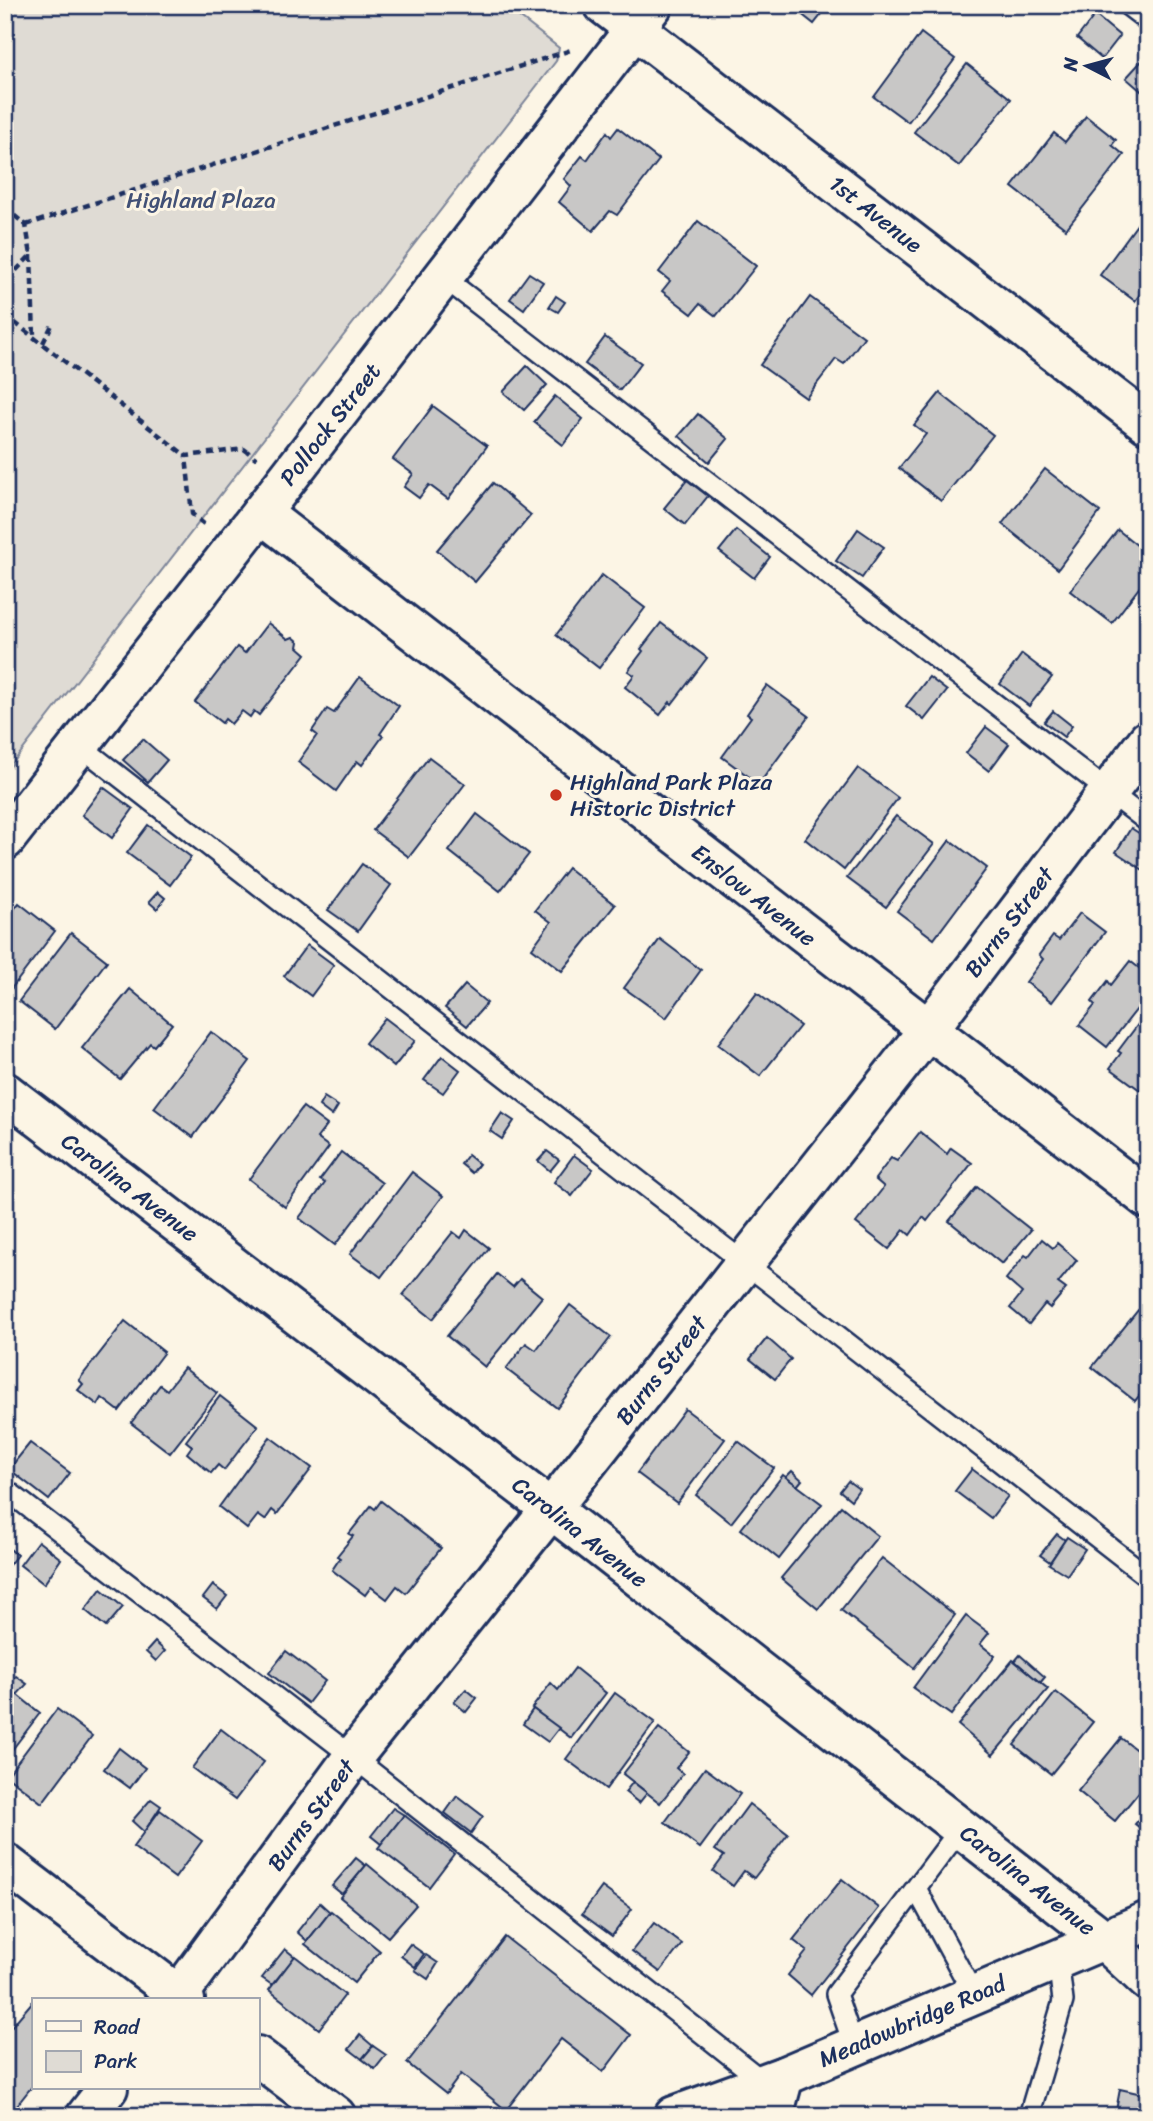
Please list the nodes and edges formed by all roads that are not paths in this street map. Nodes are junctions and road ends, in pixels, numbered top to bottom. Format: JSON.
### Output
{"nodes":[{"id":1,"x":604,"y":5,"type":"edge"},
{"id":2,"x":1127,"y":5,"type":"edge"},
{"id":3,"x":644,"y":16,"type":"edge"},
{"id":4,"x":1148,"y":21,"type":"edge"},
{"id":5,"x":443,"y":277,"type":"junction"},
{"id":6,"x":1148,"y":424,"type":"edge"},
{"id":7,"x":261,"y":513,"type":"junction"},
{"id":8,"x":1148,"y":740,"type":"edge"},
{"id":9,"x":79,"y":745,"type":"junction"},
{"id":10,"x":1108,"y":790,"type":"junction"},
{"id":11,"x":1148,"y":822,"type":"edge"},
{"id":12,"x":5,"y":840,"type":"edge"},
{"id":13,"x":928,"y":1030,"type":"junction"},
{"id":14,"x":5,"y":1092,"type":"edge"},
{"id":15,"x":1148,"y":1199,"type":"edge"},
{"id":16,"x":744,"y":1264,"type":"junction"},
{"id":17,"x":5,"y":1489,"type":"edge"},
{"id":18,"x":551,"y":1509,"type":"junction"},
{"id":19,"x":1148,"y":1577,"type":"edge"},
{"id":20,"x":353,"y":1757,"type":"junction"},
{"id":21,"x":961,"y":1828,"type":"junction"},
{"id":22,"x":5,"y":1863,"type":"edge"},
{"id":23,"x":916,"y":1890,"type":"junction"},
{"id":24,"x":1148,"y":1922,"type":"edge"},
{"id":25,"x":1103,"y":1939,"type":"junction"},
{"id":26,"x":1058,"y":1959,"type":"junction"},
{"id":27,"x":1148,"y":1980,"type":"edge"},
{"id":28,"x":974,"y":1995,"type":"junction"},
{"id":29,"x":179,"y":1998,"type":"edge"},
{"id":30,"x":181,"y":1998,"type":"edge"},
{"id":31,"x":854,"y":2046,"type":"junction"},
{"id":32,"x":259,"y":2058,"type":"edge"},
{"id":33,"x":106,"y":2090,"type":"edge"},
{"id":34,"x":774,"y":2092,"type":"edge"},
{"id":35,"x":86,"y":2116,"type":"edge"},
{"id":36,"x":336,"y":2116,"type":"edge"},
{"id":37,"x":674,"y":2116,"type":"edge"},
{"id":38,"x":1029,"y":2116,"type":"edge"}],
"edges":[{"from":1,"to":3,"type":"street","name":"1st Avenue"},
{"from":2,"to":4,"type":"lane"},
{"from":3,"to":5,"type":"street","name":"Pollock Street"},
{"from":3,"to":6,"type":"street","name":"1st Avenue"},
{"from":5,"to":7,"type":"street","name":"Pollock Street"},
{"from":5,"to":10,"type":"lane"},
{"from":7,"to":9,"type":"street","name":"Pollock Street"},
{"from":7,"to":13,"type":"street","name":"Enslow Avenue"},
{"from":8,"to":10,"type":"street","name":"Burns Street"},
{"from":9,"to":12,"type":"street","name":"Pollock Street"},
{"from":9,"to":16,"type":"lane"},
{"from":10,"to":11,"type":"lane"},
{"from":10,"to":13,"type":"street","name":"Burns Street"},
{"from":13,"to":15,"type":"street","name":"Enslow Avenue"},
{"from":13,"to":16,"type":"street","name":"Burns Street"},
{"from":14,"to":18,"type":"street","name":"Carolina Avenue"},
{"from":16,"to":18,"type":"street","name":"Burns Street"},
{"from":16,"to":19,"type":"lane"},
{"from":17,"to":20,"type":"lane"},
{"from":18,"to":20,"type":"street","name":"Burns Street"},
{"from":18,"to":21,"type":"street","name":"Carolina Avenue"},
{"from":20,"to":30,"type":"street","name":"Burns Street"},
{"from":20,"to":34,"type":"lane"},
{"from":21,"to":23,"type":"lane"},
{"from":21,"to":25,"type":"street","name":"Carolina Avenue"},
{"from":22,"to":29,"type":"street"},
{"from":23,"to":28,"type":"lane"},
{"from":23,"to":31,"type":"lane"},
{"from":24,"to":25,"type":"street","name":"Meadowbridge Road"},
{"from":25,"to":26,"type":"street","name":"Meadowbridge Road"},
{"from":25,"to":27,"type":"street","name":"Carolina Avenue"},
{"from":26,"to":28,"type":"street","name":"Meadowbridge Road"},
{"from":26,"to":38,"type":"lane"},
{"from":28,"to":31,"type":"street","name":"Meadowbridge Road"},
{"from":31,"to":34,"type":"street","name":"Meadowbridge Road"},
{"from":32,"to":36,"type":"street"},
{"from":33,"to":35,"type":"street"},
{"from":34,"to":37,"type":"street","name":"Meadowbridge Road"}]}
